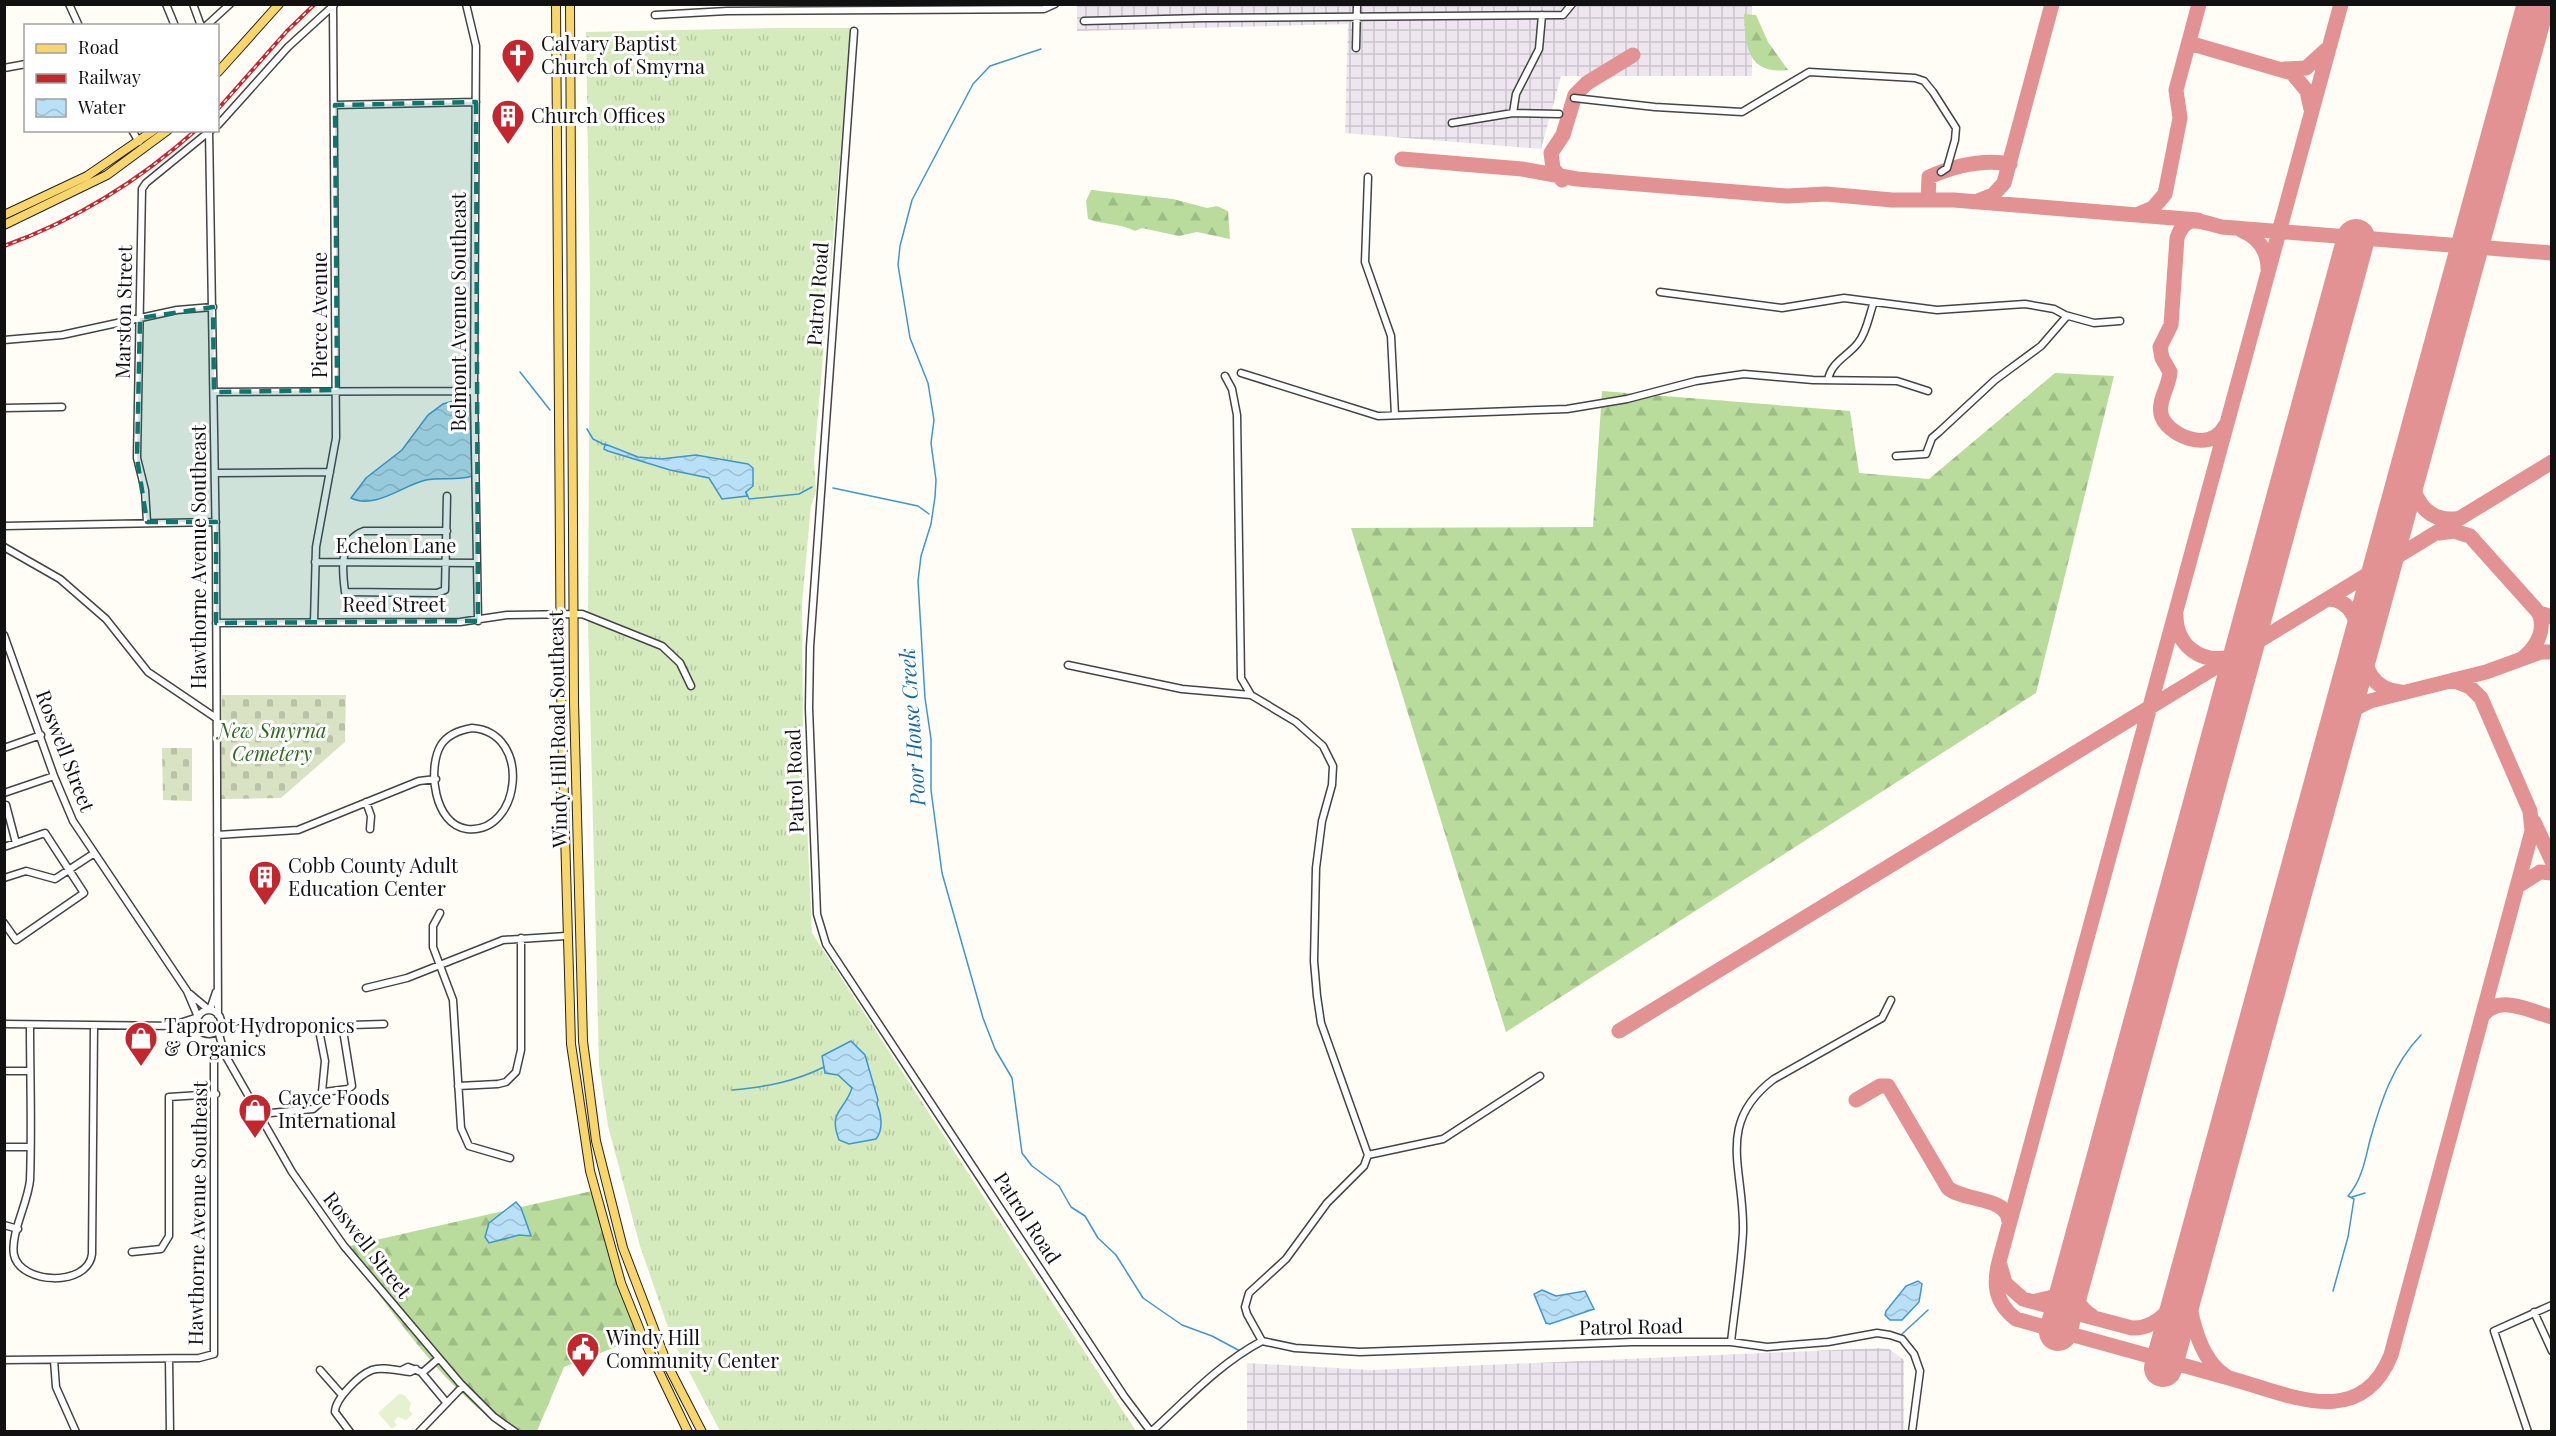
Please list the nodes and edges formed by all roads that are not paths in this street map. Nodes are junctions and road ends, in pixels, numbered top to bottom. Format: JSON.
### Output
{"nodes":[{"id":1,"x":69,"y":4,"type":"edge"},
{"id":2,"x":166,"y":4,"type":"edge"},
{"id":3,"x":193,"y":4,"type":"edge"},
{"id":4,"x":230,"y":4,"type":"edge"},
{"id":5,"x":279,"y":4,"type":"edge"},
{"id":6,"x":466,"y":4,"type":"edge"},
{"id":7,"x":556,"y":4,"type":"edge"},
{"id":8,"x":570,"y":4,"type":"edge"},
{"id":9,"x":794,"y":4,"type":"edge"},
{"id":10,"x":1055,"y":4,"type":"edge"},
{"id":11,"x":1357,"y":4,"type":"edge"},
{"id":12,"x":1572,"y":4,"type":"edge"},
{"id":13,"x":216,"y":5,"type":"edge"},
{"id":14,"x":333,"y":5,"type":"edge"},
{"id":15,"x":902,"y":7,"type":"edge"},
{"id":16,"x":222,"y":12,"type":"junction"},
{"id":17,"x":795,"y":13,"type":"junction"},
{"id":18,"x":655,"y":15,"type":"dead end"},
{"id":19,"x":1542,"y":15,"type":"junction"},
{"id":20,"x":1357,"y":16,"type":"junction"},
{"id":21,"x":1084,"y":21,"type":"dead end"},
{"id":22,"x":78,"y":24,"type":"edge"},
{"id":23,"x":174,"y":24,"type":"edge"},
{"id":24,"x":200,"y":24,"type":"edge"},
{"id":25,"x":208,"y":24,"type":"edge"},
{"id":26,"x":854,"y":31,"type":"dead end"},
{"id":27,"x":1356,"y":48,"type":"dead end"},
{"id":28,"x":24,"y":64,"type":"edge"},
{"id":29,"x":4,"y":68,"type":"edge"},
{"id":30,"x":219,"y":71,"type":"edge"},
{"id":31,"x":1574,"y":98,"type":"dead end"},
{"id":32,"x":476,"y":102,"type":"junction"},
{"id":33,"x":335,"y":105,"type":"junction"},
{"id":34,"x":1513,"y":113,"type":"junction"},
{"id":35,"x":1559,"y":114,"type":"dead end"},
{"id":36,"x":219,"y":123,"type":"edge"},
{"id":37,"x":1452,"y":123,"type":"dead end"},
{"id":38,"x":133,"y":132,"type":"edge"},
{"id":39,"x":152,"y":132,"type":"edge"},
{"id":40,"x":165,"y":132,"type":"edge"},
{"id":41,"x":209,"y":132,"type":"edge"},
{"id":42,"x":210,"y":132,"type":"edge"},
{"id":43,"x":139,"y":142,"type":"junction"},
{"id":44,"x":1941,"y":172,"type":"dead end"},
{"id":45,"x":1368,"y":177,"type":"dead end"},
{"id":46,"x":4,"y":215,"type":"edge"},
{"id":47,"x":4,"y":225,"type":"edge"},
{"id":48,"x":1660,"y":292,"type":"dead end"},
{"id":49,"x":1874,"y":302,"type":"junction"},
{"id":50,"x":213,"y":306,"type":"junction"},
{"id":51,"x":2067,"y":315,"type":"junction"},
{"id":52,"x":140,"y":318,"type":"junction"},
{"id":53,"x":2120,"y":321,"type":"dead end"},
{"id":54,"x":4,"y":340,"type":"edge"},
{"id":55,"x":1241,"y":373,"type":"dead end"},
{"id":56,"x":1225,"y":376,"type":"dead end"},
{"id":57,"x":1828,"y":380,"type":"junction"},
{"id":58,"x":337,"y":390,"type":"junction"},
{"id":59,"x":474,"y":391,"type":"junction"},
{"id":60,"x":1929,"y":391,"type":"dead end"},
{"id":61,"x":214,"y":392,"type":"junction"},
{"id":62,"x":62,"y":407,"type":"dead end"},
{"id":63,"x":4,"y":408,"type":"edge"},
{"id":64,"x":1395,"y":415,"type":"junction"},
{"id":65,"x":1896,"y":456,"type":"dead end"},
{"id":66,"x":330,"y":472,"type":"junction"},
{"id":67,"x":215,"y":473,"type":"junction"},
{"id":68,"x":447,"y":496,"type":"dead end"},
{"id":69,"x":147,"y":522,"type":"junction"},
{"id":70,"x":216,"y":522,"type":"junction"},
{"id":71,"x":4,"y":526,"type":"edge"},
{"id":72,"x":447,"y":531,"type":"junction"},
{"id":73,"x":4,"y":547,"type":"edge"},
{"id":74,"x":315,"y":562,"type":"junction"},
{"id":75,"x":344,"y":562,"type":"junction"},
{"id":76,"x":446,"y":563,"type":"junction"},
{"id":77,"x":477,"y":563,"type":"junction"},
{"id":78,"x":573,"y":614,"type":"junction"},
{"id":79,"x":561,"y":615,"type":"junction"},
{"id":80,"x":478,"y":621,"type":"junction"},
{"id":81,"x":314,"y":622,"type":"junction"},
{"id":82,"x":216,"y":623,"type":"junction"},
{"id":83,"x":4,"y":635,"type":"edge"},
{"id":84,"x":1068,"y":665,"type":"dead end"},
{"id":85,"x":691,"y":686,"type":"dead end"},
{"id":86,"x":1251,"y":695,"type":"junction"},
{"id":87,"x":216,"y":718,"type":"junction"},
{"id":88,"x":40,"y":735,"type":"junction"},
{"id":89,"x":4,"y":748,"type":"edge"},
{"id":90,"x":54,"y":776,"type":"junction"},
{"id":91,"x":436,"y":779,"type":"junction"},
{"id":92,"x":4,"y":793,"type":"edge"},
{"id":93,"x":366,"y":802,"type":"junction"},
{"id":94,"x":6,"y":805,"type":"dead end"},
{"id":95,"x":370,"y":829,"type":"dead end"},
{"id":96,"x":217,"y":836,"type":"junction"},
{"id":97,"x":16,"y":843,"type":"junction"},
{"id":98,"x":4,"y":847,"type":"edge"},
{"id":99,"x":93,"y":854,"type":"junction"},
{"id":100,"x":70,"y":872,"type":"junction"},
{"id":101,"x":4,"y":878,"type":"edge"},
{"id":102,"x":440,"y":913,"type":"dead end"},
{"id":103,"x":4,"y":923,"type":"edge"},
{"id":104,"x":566,"y":936,"type":"junction"},
{"id":105,"x":521,"y":938,"type":"junction"},
{"id":106,"x":438,"y":965,"type":"junction"},
{"id":107,"x":219,"y":983,"type":"junction"},
{"id":108,"x":366,"y":988,"type":"dead end"},
{"id":109,"x":187,"y":991,"type":"junction"},
{"id":110,"x":1891,"y":1000,"type":"dead end"},
{"id":111,"x":210,"y":1010,"type":"junction"},
{"id":112,"x":198,"y":1017,"type":"junction"},
{"id":113,"x":219,"y":1018,"type":"junction"},
{"id":114,"x":4,"y":1024,"type":"edge"},
{"id":115,"x":342,"y":1024,"type":"junction"},
{"id":116,"x":384,"y":1024,"type":"dead end"},
{"id":117,"x":30,"y":1025,"type":"junction"},
{"id":118,"x":318,"y":1025,"type":"junction"},
{"id":119,"x":94,"y":1026,"type":"junction"},
{"id":120,"x":171,"y":1026,"type":"junction"},
{"id":121,"x":235,"y":1028,"type":"junction"},
{"id":122,"x":218,"y":1029,"type":"junction"},
{"id":123,"x":202,"y":1031,"type":"junction"},
{"id":124,"x":214,"y":1047,"type":"junction"},
{"id":125,"x":225,"y":1055,"type":"junction"},
{"id":126,"x":216,"y":1068,"type":"junction"},
{"id":127,"x":4,"y":1071,"type":"edge"},
{"id":128,"x":30,"y":1071,"type":"junction"},
{"id":129,"x":1540,"y":1076,"type":"dead end"},
{"id":130,"x":458,"y":1086,"type":"junction"},
{"id":131,"x":324,"y":1092,"type":"junction"},
{"id":132,"x":216,"y":1094,"type":"junction"},
{"id":133,"x":260,"y":1114,"type":"junction"},
{"id":134,"x":4,"y":1147,"type":"edge"},
{"id":135,"x":30,"y":1147,"type":"junction"},
{"id":136,"x":1368,"y":1155,"type":"junction"},
{"id":137,"x":510,"y":1158,"type":"dead end"},
{"id":138,"x":4,"y":1225,"type":"edge"},
{"id":139,"x":18,"y":1229,"type":"junction"},
{"id":140,"x":132,"y":1252,"type":"dead end"},
{"id":141,"x":2552,"y":1305,"type":"edge"},
{"id":142,"x":2534,"y":1312,"type":"junction"},
{"id":143,"x":1262,"y":1341,"type":"junction"},
{"id":144,"x":1731,"y":1342,"type":"junction"},
{"id":145,"x":2552,"y":1351,"type":"edge"},
{"id":146,"x":169,"y":1359,"type":"junction"},
{"id":147,"x":438,"y":1359,"type":"junction"},
{"id":148,"x":4,"y":1360,"type":"edge"},
{"id":149,"x":54,"y":1360,"type":"junction"},
{"id":150,"x":320,"y":1370,"type":"dead end"},
{"id":151,"x":419,"y":1371,"type":"junction"},
{"id":152,"x":463,"y":1386,"type":"junction"},
{"id":153,"x":342,"y":1395,"type":"junction"},
{"id":154,"x":446,"y":1402,"type":"junction"},
{"id":155,"x":348,"y":1429,"type":"edge"},
{"id":156,"x":76,"y":1431,"type":"edge"},
{"id":157,"x":170,"y":1431,"type":"edge"},
{"id":158,"x":339,"y":1431,"type":"edge"},
{"id":159,"x":419,"y":1431,"type":"edge"},
{"id":160,"x":515,"y":1431,"type":"edge"},
{"id":161,"x":688,"y":1431,"type":"edge"},
{"id":162,"x":702,"y":1431,"type":"edge"},
{"id":163,"x":1151,"y":1431,"type":"edge"},
{"id":164,"x":1912,"y":1431,"type":"edge"},
{"id":165,"x":2528,"y":1431,"type":"edge"}],
"edges":[{"from":1,"to":22,"type":"street"},
{"from":2,"to":23,"type":"street"},
{"from":3,"to":24,"type":"street"},
{"from":4,"to":16,"type":"street"},
{"from":5,"to":30,"type":"main road"},
{"from":6,"to":32,"type":"street","name":"Belmont Avenue Southeast"},
{"from":7,"to":79,"type":"main road","name":"Windy Hill Road Southeast"},
{"from":8,"to":78,"type":"main road","name":"Windy Hill Road Southeast"},
{"from":9,"to":17,"type":"street"},
{"from":10,"to":15,"type":"street"},
{"from":11,"to":20,"type":"street"},
{"from":12,"to":19,"type":"street"},
{"from":13,"to":16,"type":"street"},
{"from":14,"to":33,"type":"street","name":"Pierce Avenue"},
{"from":14,"to":36,"type":"street"},
{"from":15,"to":17,"type":"street"},
{"from":16,"to":25,"type":"street"},
{"from":17,"to":18,"type":"street"},
{"from":19,"to":20,"type":"street"},
{"from":19,"to":34,"type":"street"},
{"from":20,"to":21,"type":"street"},
{"from":20,"to":27,"type":"street"},
{"from":26,"to":163,"type":"street","name":"Patrol Road"},
{"from":28,"to":29,"type":"street"},
{"from":31,"to":44,"type":"street"},
{"from":32,"to":33,"type":"street"},
{"from":32,"to":59,"type":"street","name":"Belmont Avenue Southeast"},
{"from":33,"to":58,"type":"street","name":"Pierce Avenue"},
{"from":34,"to":35,"type":"street"},
{"from":34,"to":37,"type":"street"},
{"from":38,"to":43,"type":"street"},
{"from":39,"to":43,"type":"main road"},
{"from":40,"to":47,"type":"main road"},
{"from":41,"to":52,"type":"street","name":"Marston Street"},
{"from":42,"to":50,"type":"street","name":"Hawthorne Avenue Southeast"},
{"from":43,"to":46,"type":"main road"},
{"from":45,"to":64,"type":"street"},
{"from":48,"to":49,"type":"street"},
{"from":49,"to":51,"type":"street"},
{"from":49,"to":57,"type":"street"},
{"from":50,"to":52,"type":"street"},
{"from":50,"to":61,"type":"street","name":"Hawthorne Avenue Southeast"},
{"from":51,"to":53,"type":"street"},
{"from":51,"to":65,"type":"street"},
{"from":52,"to":54,"type":"street"},
{"from":52,"to":69,"type":"street","name":"Marston Street"},
{"from":55,"to":64,"type":"street"},
{"from":56,"to":86,"type":"street"},
{"from":57,"to":60,"type":"street"},
{"from":57,"to":64,"type":"street"},
{"from":58,"to":59,"type":"street"},
{"from":58,"to":61,"type":"street"},
{"from":58,"to":66,"type":"street","name":"Pierce Avenue"},
{"from":59,"to":77,"type":"street","name":"Belmont Avenue Southeast"},
{"from":61,"to":67,"type":"street","name":"Hawthorne Avenue Southeast"},
{"from":62,"to":63,"type":"street"},
{"from":66,"to":67,"type":"street"},
{"from":66,"to":74,"type":"street","name":"Pierce Avenue"},
{"from":67,"to":70,"type":"street","name":"Hawthorne Avenue Southeast"},
{"from":68,"to":72,"type":"street"},
{"from":69,"to":70,"type":"street"},
{"from":69,"to":71,"type":"street"},
{"from":70,"to":82,"type":"street","name":"Hawthorne Avenue Southeast"},
{"from":72,"to":75,"type":"street"},
{"from":72,"to":76,"type":"street"},
{"from":73,"to":87,"type":"street"},
{"from":74,"to":75,"type":"street","name":"Echelon Lane"},
{"from":74,"to":81,"type":"street","name":"Pierce Avenue"},
{"from":75,"to":76,"type":"street","name":"Echelon Lane"},
{"from":75,"to":76,"type":"street"},
{"from":76,"to":77,"type":"street","name":"Echelon Lane"},
{"from":77,"to":80,"type":"street","name":"Belmont Avenue Southeast"},
{"from":78,"to":79,"type":"street","name":"Reed Street"},
{"from":78,"to":85,"type":"street","name":"Reed Street"},
{"from":78,"to":162,"type":"main road","name":"Windy Hill Road Southeast"},
{"from":79,"to":80,"type":"street","name":"Reed Street"},
{"from":79,"to":104,"type":"main road","name":"Windy Hill Road Southeast"},
{"from":80,"to":81,"type":"street","name":"Reed Street"},
{"from":81,"to":82,"type":"street","name":"Reed Street"},
{"from":82,"to":87,"type":"street","name":"Hawthorne Avenue Southeast"},
{"from":83,"to":88,"type":"street","name":"Roswell Street"},
{"from":84,"to":86,"type":"street"},
{"from":86,"to":136,"type":"street"},
{"from":87,"to":96,"type":"street","name":"Hawthorne Avenue Southeast"},
{"from":88,"to":89,"type":"street"},
{"from":88,"to":90,"type":"street","name":"Roswell Street"},
{"from":90,"to":92,"type":"street"},
{"from":90,"to":99,"type":"street","name":"Roswell Street"},
{"from":91,"to":91,"type":"street"},
{"from":91,"to":93,"type":"street"},
{"from":93,"to":95,"type":"street"},
{"from":93,"to":96,"type":"street"},
{"from":94,"to":97,"type":"street"},
{"from":96,"to":107,"type":"street","name":"Hawthorne Avenue Southeast"},
{"from":97,"to":98,"type":"street"},
{"from":97,"to":100,"type":"street"},
{"from":99,"to":100,"type":"street"},
{"from":99,"to":109,"type":"street","name":"Roswell Street"},
{"from":100,"to":101,"type":"street"},
{"from":100,"to":103,"type":"street"},
{"from":102,"to":106,"type":"street"},
{"from":104,"to":105,"type":"street"},
{"from":104,"to":161,"type":"main road","name":"Windy Hill Road Southeast"},
{"from":105,"to":106,"type":"street"},
{"from":105,"to":130,"type":"street"},
{"from":106,"to":108,"type":"street"},
{"from":106,"to":130,"type":"street"},
{"from":107,"to":111,"type":"street","name":"Hawthorne Avenue Southeast"},
{"from":107,"to":113,"type":"street","name":"Hawthorne Avenue Southeast"},
{"from":109,"to":111,"type":"street","name":"Roswell Street"},
{"from":109,"to":112,"type":"street","name":"Roswell Street"},
{"from":110,"to":144,"type":"street"},
{"from":111,"to":112,"type":"street"},
{"from":111,"to":113,"type":"street"},
{"from":112,"to":120,"type":"street"},
{"from":112,"to":123,"type":"street"},
{"from":113,"to":121,"type":"street"},
{"from":113,"to":122,"type":"street"},
{"from":114,"to":117,"type":"street"},
{"from":115,"to":116,"type":"street"},
{"from":115,"to":118,"type":"street"},
{"from":115,"to":131,"type":"street"},
{"from":117,"to":119,"type":"street"},
{"from":117,"to":128,"type":"street"},
{"from":118,"to":121,"type":"street"},
{"from":118,"to":131,"type":"street"},
{"from":119,"to":120,"type":"street"},
{"from":119,"to":139,"type":"street"},
{"from":120,"to":123,"type":"street"},
{"from":121,"to":122,"type":"street"},
{"from":122,"to":123,"type":"street"},
{"from":122,"to":125,"type":"street","name":"Roswell Street"},
{"from":123,"to":124,"type":"street","name":"Roswell Street"},
{"from":124,"to":125,"type":"street","name":"Roswell Street"},
{"from":124,"to":126,"type":"street","name":"Hawthorne Avenue Southeast"},
{"from":125,"to":126,"type":"street","name":"Hawthorne Avenue Southeast"},
{"from":125,"to":133,"type":"street","name":"Roswell Street"},
{"from":126,"to":132,"type":"street","name":"Hawthorne Avenue Southeast"},
{"from":127,"to":128,"type":"street"},
{"from":128,"to":135,"type":"street"},
{"from":129,"to":136,"type":"street"},
{"from":130,"to":137,"type":"street"},
{"from":131,"to":133,"type":"street"},
{"from":132,"to":140,"type":"street"},
{"from":132,"to":146,"type":"street","name":"Hawthorne Avenue Southeast"},
{"from":133,"to":147,"type":"street","name":"Roswell Street"},
{"from":134,"to":135,"type":"street"},
{"from":135,"to":139,"type":"street"},
{"from":136,"to":143,"type":"street"},
{"from":138,"to":139,"type":"street"},
{"from":141,"to":142,"type":"street"},
{"from":142,"to":145,"type":"street"},
{"from":142,"to":165,"type":"street"},
{"from":143,"to":144,"type":"street","name":"Patrol Road"},
{"from":143,"to":163,"type":"street"},
{"from":144,"to":164,"type":"street","name":"Patrol Road"},
{"from":146,"to":149,"type":"street"},
{"from":146,"to":157,"type":"street"},
{"from":147,"to":151,"type":"street"},
{"from":147,"to":152,"type":"street","name":"Roswell Street"},
{"from":148,"to":149,"type":"street"},
{"from":149,"to":156,"type":"street"},
{"from":150,"to":153,"type":"street"},
{"from":151,"to":153,"type":"street"},
{"from":151,"to":154,"type":"street"},
{"from":152,"to":154,"type":"street"},
{"from":152,"to":160,"type":"street","name":"Roswell Street"},
{"from":153,"to":155,"type":"street"},
{"from":154,"to":159,"type":"street"},
{"from":155,"to":158,"type":"street"}]}
